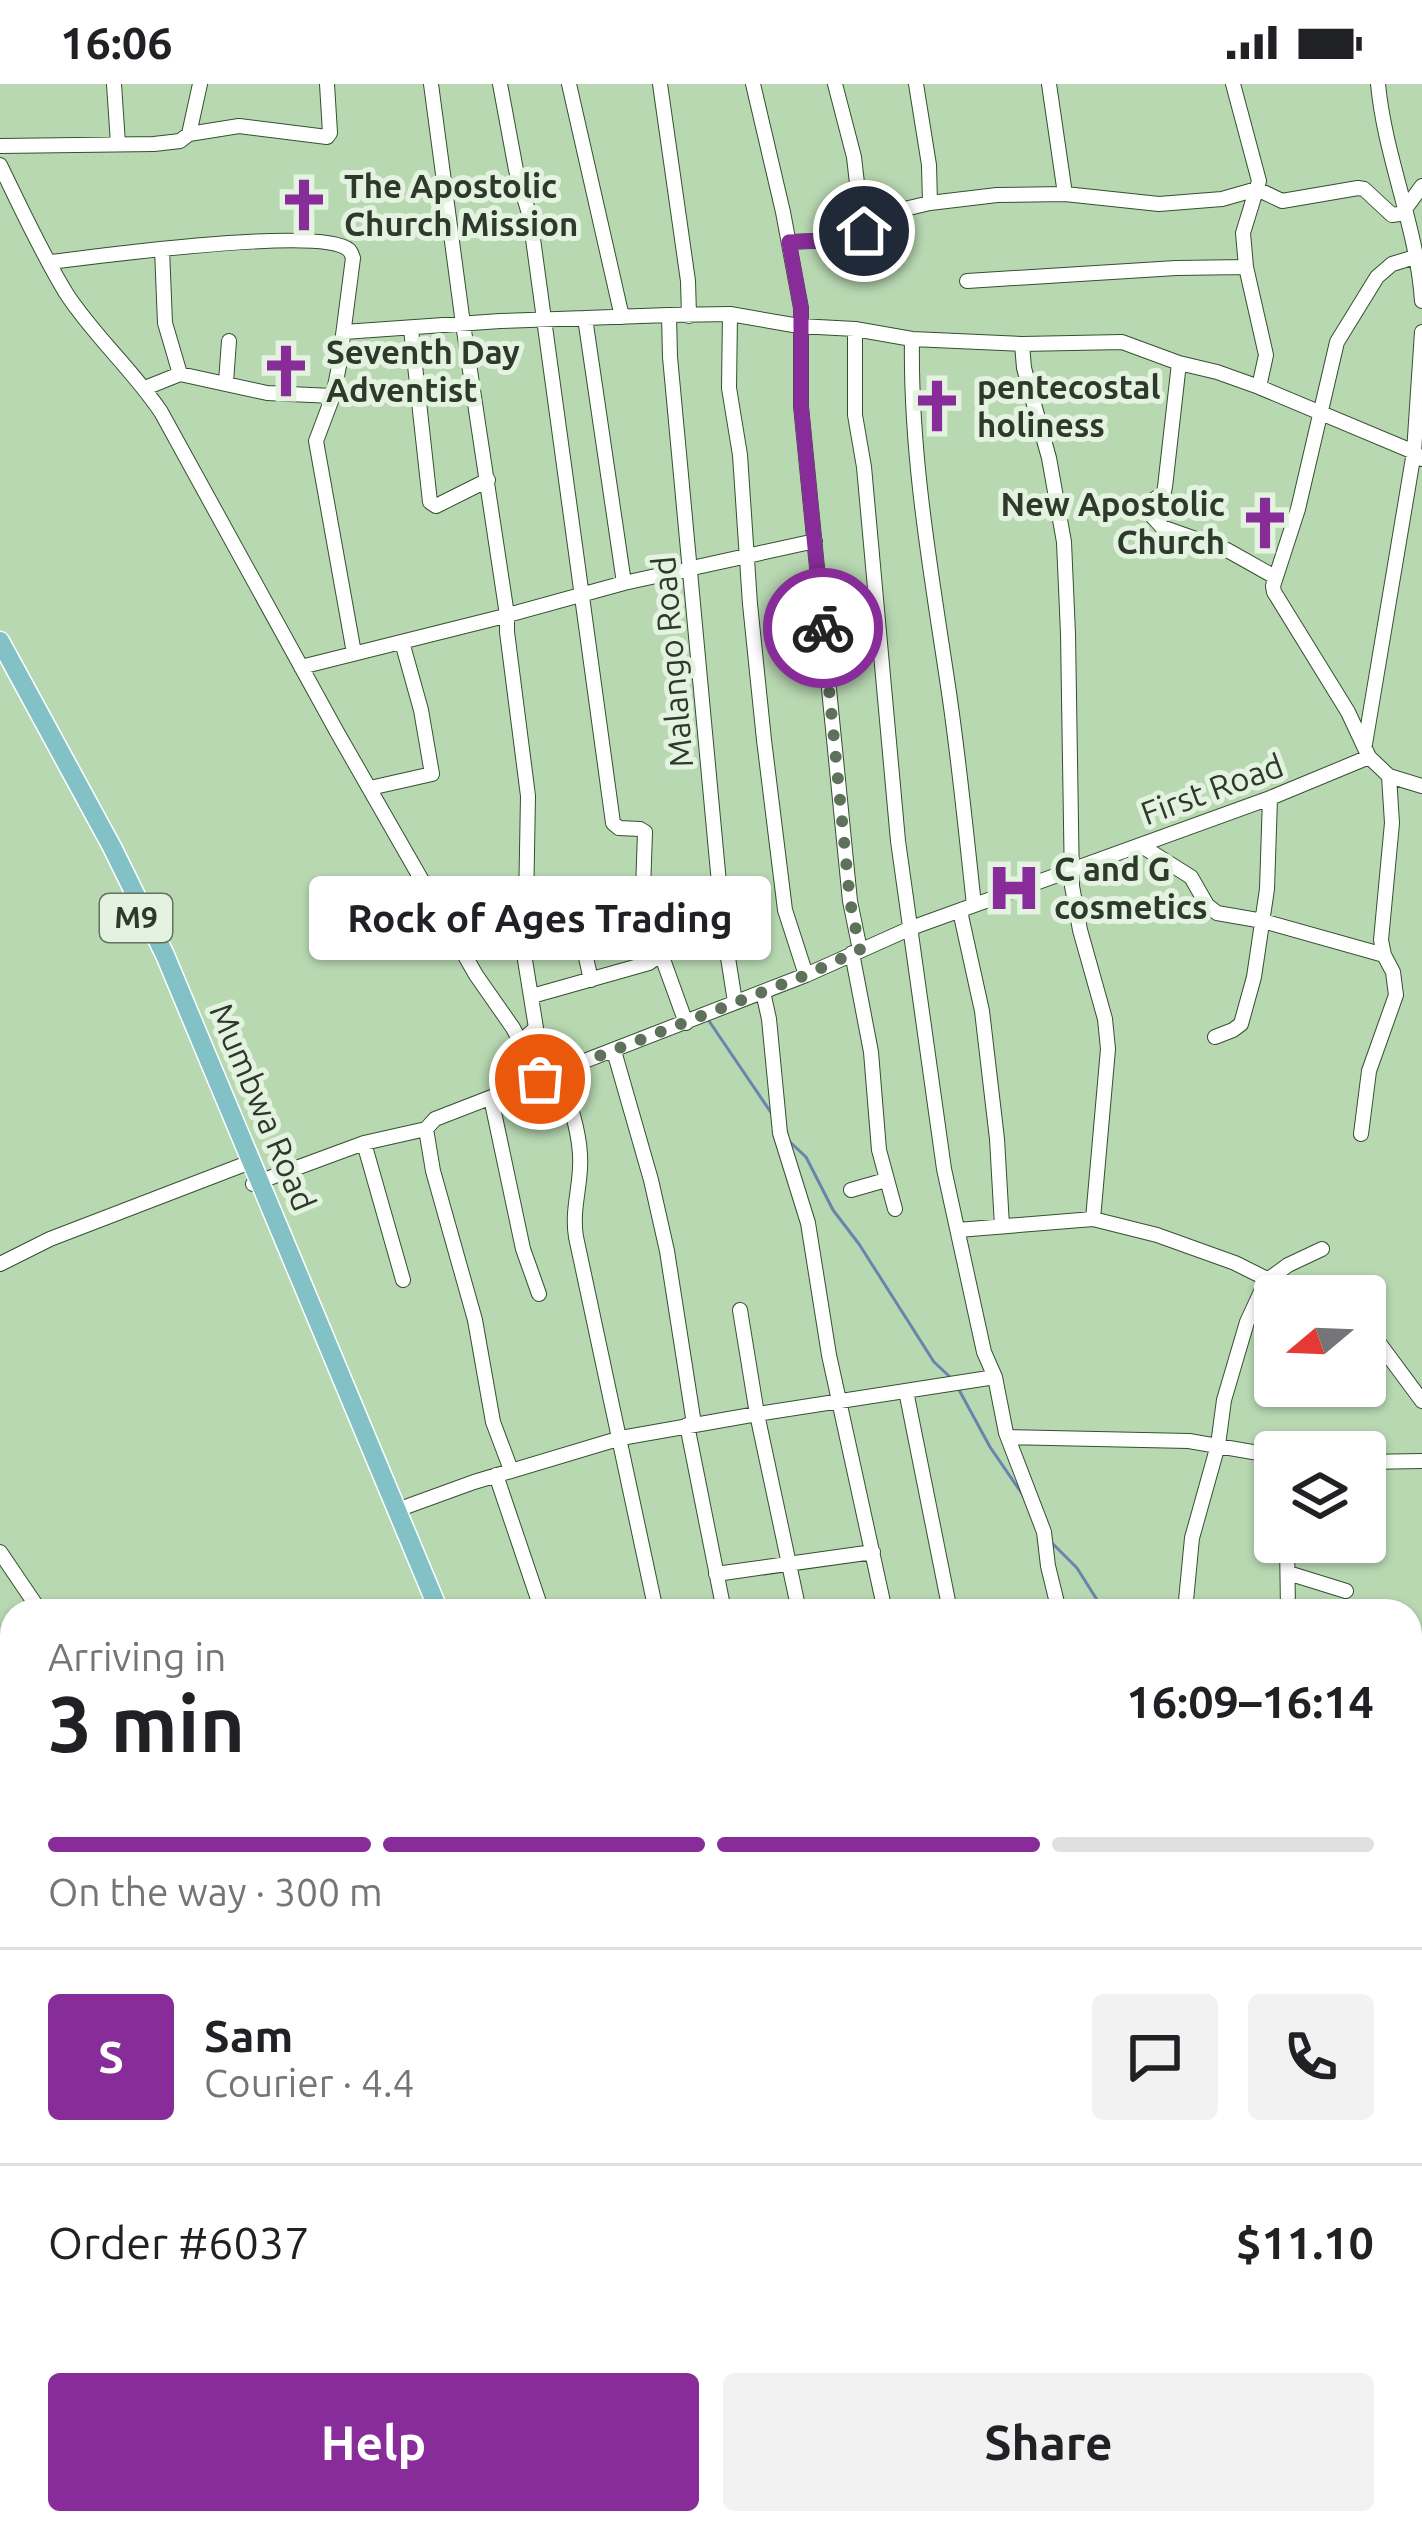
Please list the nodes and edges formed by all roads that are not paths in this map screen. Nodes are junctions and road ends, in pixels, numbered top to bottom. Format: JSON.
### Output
{"nodes":[{"id":1,"x":115,"y":84,"type":"edge"},
{"id":2,"x":200,"y":84,"type":"edge"},
{"id":3,"x":327,"y":84,"type":"edge"},
{"id":4,"x":430,"y":84,"type":"edge"},
{"id":5,"x":500,"y":84,"type":"edge"},
{"id":6,"x":569,"y":84,"type":"edge"},
{"id":7,"x":660,"y":84,"type":"edge"},
{"id":8,"x":753,"y":84,"type":"edge"},
{"id":9,"x":835,"y":84,"type":"edge"},
{"id":10,"x":916,"y":84,"type":"edge"},
{"id":11,"x":1049,"y":84,"type":"edge"},
{"id":12,"x":1233,"y":84,"type":"edge"},
{"id":13,"x":1378,"y":84,"type":"edge"},
{"id":14,"x":189,"y":134,"type":"junction"},
{"id":15,"x":118,"y":144,"type":"junction"},
{"id":16,"x":0,"y":146,"type":"edge"},
{"id":17,"x":0,"y":165,"type":"edge"},
{"id":18,"x":1422,"y":186,"type":"edge"},
{"id":19,"x":1257,"y":189,"type":"junction"},
{"id":20,"x":1065,"y":194,"type":"junction"},
{"id":21,"x":930,"y":203,"type":"junction"},
{"id":22,"x":1405,"y":211,"type":"junction"},
{"id":23,"x":862,"y":219,"type":"junction"},
{"id":24,"x":789,"y":242,"type":"junction"},
{"id":25,"x":162,"y":249,"type":"junction"},
{"id":26,"x":1415,"y":257,"type":"junction"},
{"id":27,"x":50,"y":262,"type":"junction"},
{"id":28,"x":1246,"y":267,"type":"junction"},
{"id":29,"x":967,"y":281,"type":"dead end"},
{"id":30,"x":1422,"y":302,"type":"edge"},
{"id":31,"x":730,"y":314,"type":"junction"},
{"id":32,"x":622,"y":316,"type":"junction"},
{"id":33,"x":669,"y":316,"type":"junction"},
{"id":34,"x":688,"y":316,"type":"junction"},
{"id":35,"x":585,"y":318,"type":"junction"},
{"id":36,"x":544,"y":320,"type":"junction"},
{"id":37,"x":463,"y":324,"type":"junction"},
{"id":38,"x":799,"y":326,"type":"junction"},
{"id":39,"x":410,"y":328,"type":"junction"},
{"id":40,"x":855,"y":329,"type":"junction"},
{"id":41,"x":344,"y":332,"type":"junction"},
{"id":42,"x":1422,"y":332,"type":"edge"},
{"id":43,"x":912,"y":339,"type":"junction"},
{"id":44,"x":229,"y":341,"type":"dead end"},
{"id":45,"x":1022,"y":344,"type":"junction"},
{"id":46,"x":1180,"y":363,"type":"junction"},
{"id":47,"x":180,"y":374,"type":"junction"},
{"id":48,"x":226,"y":382,"type":"junction"},
{"id":49,"x":1259,"y":387,"type":"junction"},
{"id":50,"x":145,"y":388,"type":"junction"},
{"id":51,"x":333,"y":396,"type":"junction"},
{"id":52,"x":1322,"y":413,"type":"junction"},
{"id":53,"x":1418,"y":456,"type":"edge"},
{"id":54,"x":488,"y":480,"type":"junction"},
{"id":55,"x":814,"y":542,"type":"junction"},
{"id":56,"x":748,"y":555,"type":"junction"},
{"id":57,"x":690,"y":569,"type":"junction"},
{"id":58,"x":1275,"y":578,"type":"junction"},
{"id":59,"x":624,"y":583,"type":"junction"},
{"id":60,"x":583,"y":595,"type":"junction"},
{"id":61,"x":507,"y":615,"type":"junction"},
{"id":62,"x":0,"y":641,"type":"edge"},
{"id":63,"x":402,"y":642,"type":"junction"},
{"id":64,"x":354,"y":653,"type":"junction"},
{"id":65,"x":0,"y":662,"type":"edge"},
{"id":66,"x":301,"y":667,"type":"junction"},
{"id":67,"x":1367,"y":750,"type":"junction"},
{"id":68,"x":1389,"y":776,"type":"junction"},
{"id":69,"x":1422,"y":786,"type":"edge"},
{"id":70,"x":370,"y":788,"type":"junction"},
{"id":71,"x":1270,"y":797,"type":"junction"},
{"id":72,"x":1140,"y":845,"type":"junction"},
{"id":73,"x":1071,"y":870,"type":"junction"},
{"id":74,"x":559,"y":891,"type":"dead end"},
{"id":75,"x":967,"y":908,"type":"junction"},
{"id":76,"x":1263,"y":921,"type":"junction"},
{"id":77,"x":910,"y":928,"type":"junction"},
{"id":78,"x":856,"y":951,"type":"junction"},
{"id":79,"x":661,"y":954,"type":"junction"},
{"id":80,"x":1384,"y":955,"type":"junction"},
{"id":81,"x":806,"y":975,"type":"junction"},
{"id":82,"x":591,"y":980,"type":"junction"},
{"id":83,"x":763,"y":992,"type":"junction"},
{"id":84,"x":532,"y":996,"type":"junction"},
{"id":85,"x":735,"y":1003,"type":"junction"},
{"id":86,"x":686,"y":1023,"type":"junction"},
{"id":87,"x":1215,"y":1037,"type":"dead end"},
{"id":88,"x":521,"y":1041,"type":"junction"},
{"id":89,"x":614,"y":1051,"type":"junction"},
{"id":90,"x":559,"y":1072,"type":"junction"},
{"id":91,"x":540,"y":1079,"type":"junction"},
{"id":92,"x":491,"y":1098,"type":"junction"},
{"id":93,"x":426,"y":1129,"type":"junction"},
{"id":94,"x":1361,"y":1134,"type":"dead end"},
{"id":95,"x":364,"y":1143,"type":"junction"},
{"id":96,"x":249,"y":1162,"type":"junction"},
{"id":97,"x":886,"y":1180,"type":"junction"},
{"id":98,"x":256,"y":1183,"type":"junction"},
{"id":99,"x":851,"y":1190,"type":"dead end"},
{"id":100,"x":895,"y":1209,"type":"dead end"},
{"id":101,"x":1093,"y":1219,"type":"junction"},
{"id":102,"x":1002,"y":1226,"type":"junction"},
{"id":103,"x":958,"y":1230,"type":"junction"},
{"id":104,"x":1322,"y":1249,"type":"dead end"},
{"id":105,"x":0,"y":1264,"type":"edge"},
{"id":106,"x":1255,"y":1275,"type":"edge"},
{"id":107,"x":1274,"y":1275,"type":"edge"},
{"id":108,"x":403,"y":1280,"type":"dead end"},
{"id":109,"x":539,"y":1294,"type":"dead end"},
{"id":110,"x":1254,"y":1309,"type":"edge"},
{"id":111,"x":740,"y":1310,"type":"dead end"},
{"id":112,"x":1386,"y":1352,"type":"edge"},
{"id":113,"x":995,"y":1377,"type":"junction"},
{"id":114,"x":906,"y":1391,"type":"junction"},
{"id":115,"x":840,"y":1401,"type":"junction"},
{"id":116,"x":1422,"y":1401,"type":"edge"},
{"id":117,"x":757,"y":1414,"type":"junction"},
{"id":118,"x":690,"y":1425,"type":"junction"},
{"id":119,"x":1010,"y":1437,"type":"junction"},
{"id":120,"x":621,"y":1438,"type":"junction"},
{"id":121,"x":1218,"y":1444,"type":"junction"},
{"id":122,"x":1254,"y":1452,"type":"edge"},
{"id":123,"x":1422,"y":1461,"type":"edge"},
{"id":124,"x":1386,"y":1462,"type":"edge"},
{"id":125,"x":503,"y":1473,"type":"junction"},
{"id":126,"x":397,"y":1510,"type":"junction"},
{"id":127,"x":0,"y":1552,"type":"edge"},
{"id":128,"x":873,"y":1552,"type":"junction"},
{"id":129,"x":787,"y":1563,"type":"junction"},
{"id":130,"x":1288,"y":1563,"type":"edge"},
{"id":131,"x":716,"y":1574,"type":"junction"},
{"id":132,"x":1288,"y":1574,"type":"junction"},
{"id":133,"x":1346,"y":1591,"type":"dead end"},
{"id":134,"x":32,"y":1599,"type":"edge"},
{"id":135,"x":423,"y":1599,"type":"edge"},
{"id":136,"x":435,"y":1599,"type":"edge"},
{"id":137,"x":539,"y":1599,"type":"edge"},
{"id":138,"x":654,"y":1599,"type":"edge"},
{"id":139,"x":721,"y":1599,"type":"edge"},
{"id":140,"x":796,"y":1599,"type":"edge"},
{"id":141,"x":883,"y":1599,"type":"edge"},
{"id":142,"x":948,"y":1599,"type":"edge"},
{"id":143,"x":1056,"y":1599,"type":"edge"},
{"id":144,"x":1186,"y":1599,"type":"edge"},
{"id":145,"x":1288,"y":1599,"type":"edge"}],
"edges":[{"from":1,"to":15,"type":"street"},
{"from":2,"to":14,"type":"street"},
{"from":3,"to":14,"type":"street"},
{"from":4,"to":37,"type":"street"},
{"from":5,"to":36,"type":"street"},
{"from":6,"to":32,"type":"street"},
{"from":7,"to":34,"type":"street"},
{"from":8,"to":24,"type":"street"},
{"from":9,"to":23,"type":"street"},
{"from":10,"to":21,"type":"street"},
{"from":11,"to":20,"type":"street"},
{"from":12,"to":19,"type":"street"},
{"from":13,"to":22,"type":"street"},
{"from":14,"to":15,"type":"street"},
{"from":15,"to":16,"type":"street"},
{"from":17,"to":27,"type":"street"},
{"from":18,"to":22,"type":"street"},
{"from":19,"to":20,"type":"street"},
{"from":19,"to":22,"type":"street"},
{"from":19,"to":28,"type":"street"},
{"from":20,"to":21,"type":"street"},
{"from":21,"to":23,"type":"street"},
{"from":22,"to":26,"type":"street"},
{"from":23,"to":24,"type":"street"},
{"from":24,"to":38,"type":"street"},
{"from":25,"to":27,"type":"street"},
{"from":25,"to":41,"type":"street"},
{"from":25,"to":47,"type":"street"},
{"from":26,"to":30,"type":"street"},
{"from":26,"to":52,"type":"street"},
{"from":27,"to":50,"type":"street"},
{"from":28,"to":29,"type":"street"},
{"from":28,"to":49,"type":"street"},
{"from":31,"to":34,"type":"street"},
{"from":31,"to":38,"type":"street"},
{"from":31,"to":56,"type":"street"},
{"from":32,"to":33,"type":"street"},
{"from":32,"to":35,"type":"street"},
{"from":33,"to":34,"type":"street"},
{"from":33,"to":57,"type":"street","name":"Malango Road"},
{"from":35,"to":36,"type":"street"},
{"from":35,"to":59,"type":"street"},
{"from":36,"to":37,"type":"street"},
{"from":36,"to":60,"type":"street"},
{"from":37,"to":39,"type":"street"},
{"from":37,"to":54,"type":"street"},
{"from":38,"to":40,"type":"street"},
{"from":38,"to":55,"type":"street"},
{"from":39,"to":41,"type":"street"},
{"from":39,"to":54,"type":"street"},
{"from":40,"to":43,"type":"street"},
{"from":40,"to":77,"type":"street"},
{"from":41,"to":51,"type":"street"},
{"from":42,"to":53,"type":"street"},
{"from":43,"to":45,"type":"street"},
{"from":43,"to":75,"type":"street"},
{"from":44,"to":48,"type":"street"},
{"from":45,"to":46,"type":"street"},
{"from":45,"to":73,"type":"street"},
{"from":46,"to":49,"type":"street"},
{"from":46,"to":58,"type":"street"},
{"from":47,"to":48,"type":"street"},
{"from":47,"to":50,"type":"street"},
{"from":48,"to":51,"type":"street"},
{"from":49,"to":52,"type":"street"},
{"from":50,"to":66,"type":"street"},
{"from":51,"to":64,"type":"street"},
{"from":52,"to":53,"type":"street"},
{"from":52,"to":58,"type":"street"},
{"from":53,"to":67,"type":"street"},
{"from":54,"to":61,"type":"street"},
{"from":55,"to":56,"type":"street"},
{"from":55,"to":78,"type":"street"},
{"from":56,"to":57,"type":"street"},
{"from":56,"to":81,"type":"street"},
{"from":57,"to":59,"type":"street"},
{"from":57,"to":85,"type":"street","name":"Malango Road"},
{"from":58,"to":67,"type":"street"},
{"from":59,"to":60,"type":"street"},
{"from":60,"to":61,"type":"street"},
{"from":60,"to":79,"type":"street"},
{"from":61,"to":63,"type":"street"},
{"from":61,"to":84,"type":"street"},
{"from":62,"to":96,"type":"main road","name":"Mumbwa Road","number":"M9"},
{"from":63,"to":64,"type":"street"},
{"from":63,"to":70,"type":"street"},
{"from":64,"to":66,"type":"street"},
{"from":65,"to":96,"type":"main road","name":"Mumbwa Road","number":"M9"},
{"from":66,"to":70,"type":"street"},
{"from":67,"to":68,"type":"street"},
{"from":67,"to":71,"type":"street","name":"First Road"},
{"from":68,"to":69,"type":"street"},
{"from":68,"to":80,"type":"street"},
{"from":70,"to":88,"type":"street"},
{"from":71,"to":72,"type":"street","name":"First Road"},
{"from":71,"to":76,"type":"street"},
{"from":72,"to":73,"type":"street","name":"First Road"},
{"from":72,"to":76,"type":"street"},
{"from":73,"to":75,"type":"street","name":"First Road"},
{"from":73,"to":101,"type":"street"},
{"from":74,"to":82,"type":"street"},
{"from":75,"to":77,"type":"street","name":"First Road"},
{"from":75,"to":102,"type":"street"},
{"from":76,"to":80,"type":"street"},
{"from":76,"to":87,"type":"street"},
{"from":77,"to":78,"type":"street","name":"First Road"},
{"from":77,"to":103,"type":"street"},
{"from":78,"to":81,"type":"street","name":"First Road"},
{"from":78,"to":97,"type":"street"},
{"from":79,"to":82,"type":"street"},
{"from":79,"to":86,"type":"street"},
{"from":80,"to":94,"type":"street"},
{"from":81,"to":83,"type":"street","name":"First Road"},
{"from":82,"to":84,"type":"street"},
{"from":83,"to":85,"type":"street","name":"First Road"},
{"from":83,"to":115,"type":"street"},
{"from":84,"to":88,"type":"street"},
{"from":85,"to":86,"type":"street","name":"First Road"},
{"from":86,"to":89,"type":"street","name":"First Road"},
{"from":88,"to":91,"type":"street"},
{"from":89,"to":90,"type":"street","name":"First Road"},
{"from":89,"to":118,"type":"street"},
{"from":90,"to":91,"type":"street","name":"First Road"},
{"from":90,"to":120,"type":"street"},
{"from":91,"to":92,"type":"street","name":"First Road"},
{"from":92,"to":93,"type":"street","name":"First Road"},
{"from":92,"to":109,"type":"street"},
{"from":93,"to":95,"type":"street","name":"First Road"},
{"from":93,"to":125,"type":"street"},
{"from":95,"to":98,"type":"street","name":"First Road"},
{"from":95,"to":108,"type":"street"},
{"from":96,"to":98,"type":"main road","name":"Mumbwa Road","number":"M9"},
{"from":96,"to":105,"type":"street"},
{"from":97,"to":99,"type":"street"},
{"from":97,"to":100,"type":"street"},
{"from":98,"to":126,"type":"main road","name":"Mumbwa Road","number":"M9"},
{"from":98,"to":135,"type":"main road","name":"Mumbwa Road","number":"M9"},
{"from":101,"to":102,"type":"street"},
{"from":101,"to":106,"type":"street"},
{"from":102,"to":103,"type":"street"},
{"from":103,"to":113,"type":"street"},
{"from":104,"to":107,"type":"street"},
{"from":110,"to":121,"type":"street"},
{"from":111,"to":117,"type":"street"},
{"from":112,"to":116,"type":"street"},
{"from":113,"to":114,"type":"street"},
{"from":113,"to":119,"type":"street"},
{"from":114,"to":115,"type":"street"},
{"from":114,"to":142,"type":"street"},
{"from":115,"to":117,"type":"street"},
{"from":115,"to":128,"type":"street"},
{"from":117,"to":118,"type":"street"},
{"from":117,"to":129,"type":"street"},
{"from":118,"to":120,"type":"street"},
{"from":118,"to":131,"type":"street"},
{"from":119,"to":121,"type":"street"},
{"from":119,"to":143,"type":"street"},
{"from":120,"to":125,"type":"street"},
{"from":120,"to":138,"type":"street"},
{"from":121,"to":122,"type":"street"},
{"from":121,"to":144,"type":"street"},
{"from":123,"to":124,"type":"street"},
{"from":125,"to":126,"type":"street"},
{"from":125,"to":137,"type":"street"},
{"from":126,"to":136,"type":"main road","name":"Mumbwa Road","number":"M9"},
{"from":127,"to":134,"type":"street"},
{"from":128,"to":129,"type":"street"},
{"from":128,"to":141,"type":"street"},
{"from":129,"to":131,"type":"street"},
{"from":129,"to":140,"type":"street"},
{"from":130,"to":132,"type":"street"},
{"from":131,"to":139,"type":"street"},
{"from":132,"to":133,"type":"street"},
{"from":132,"to":145,"type":"street"}]}
